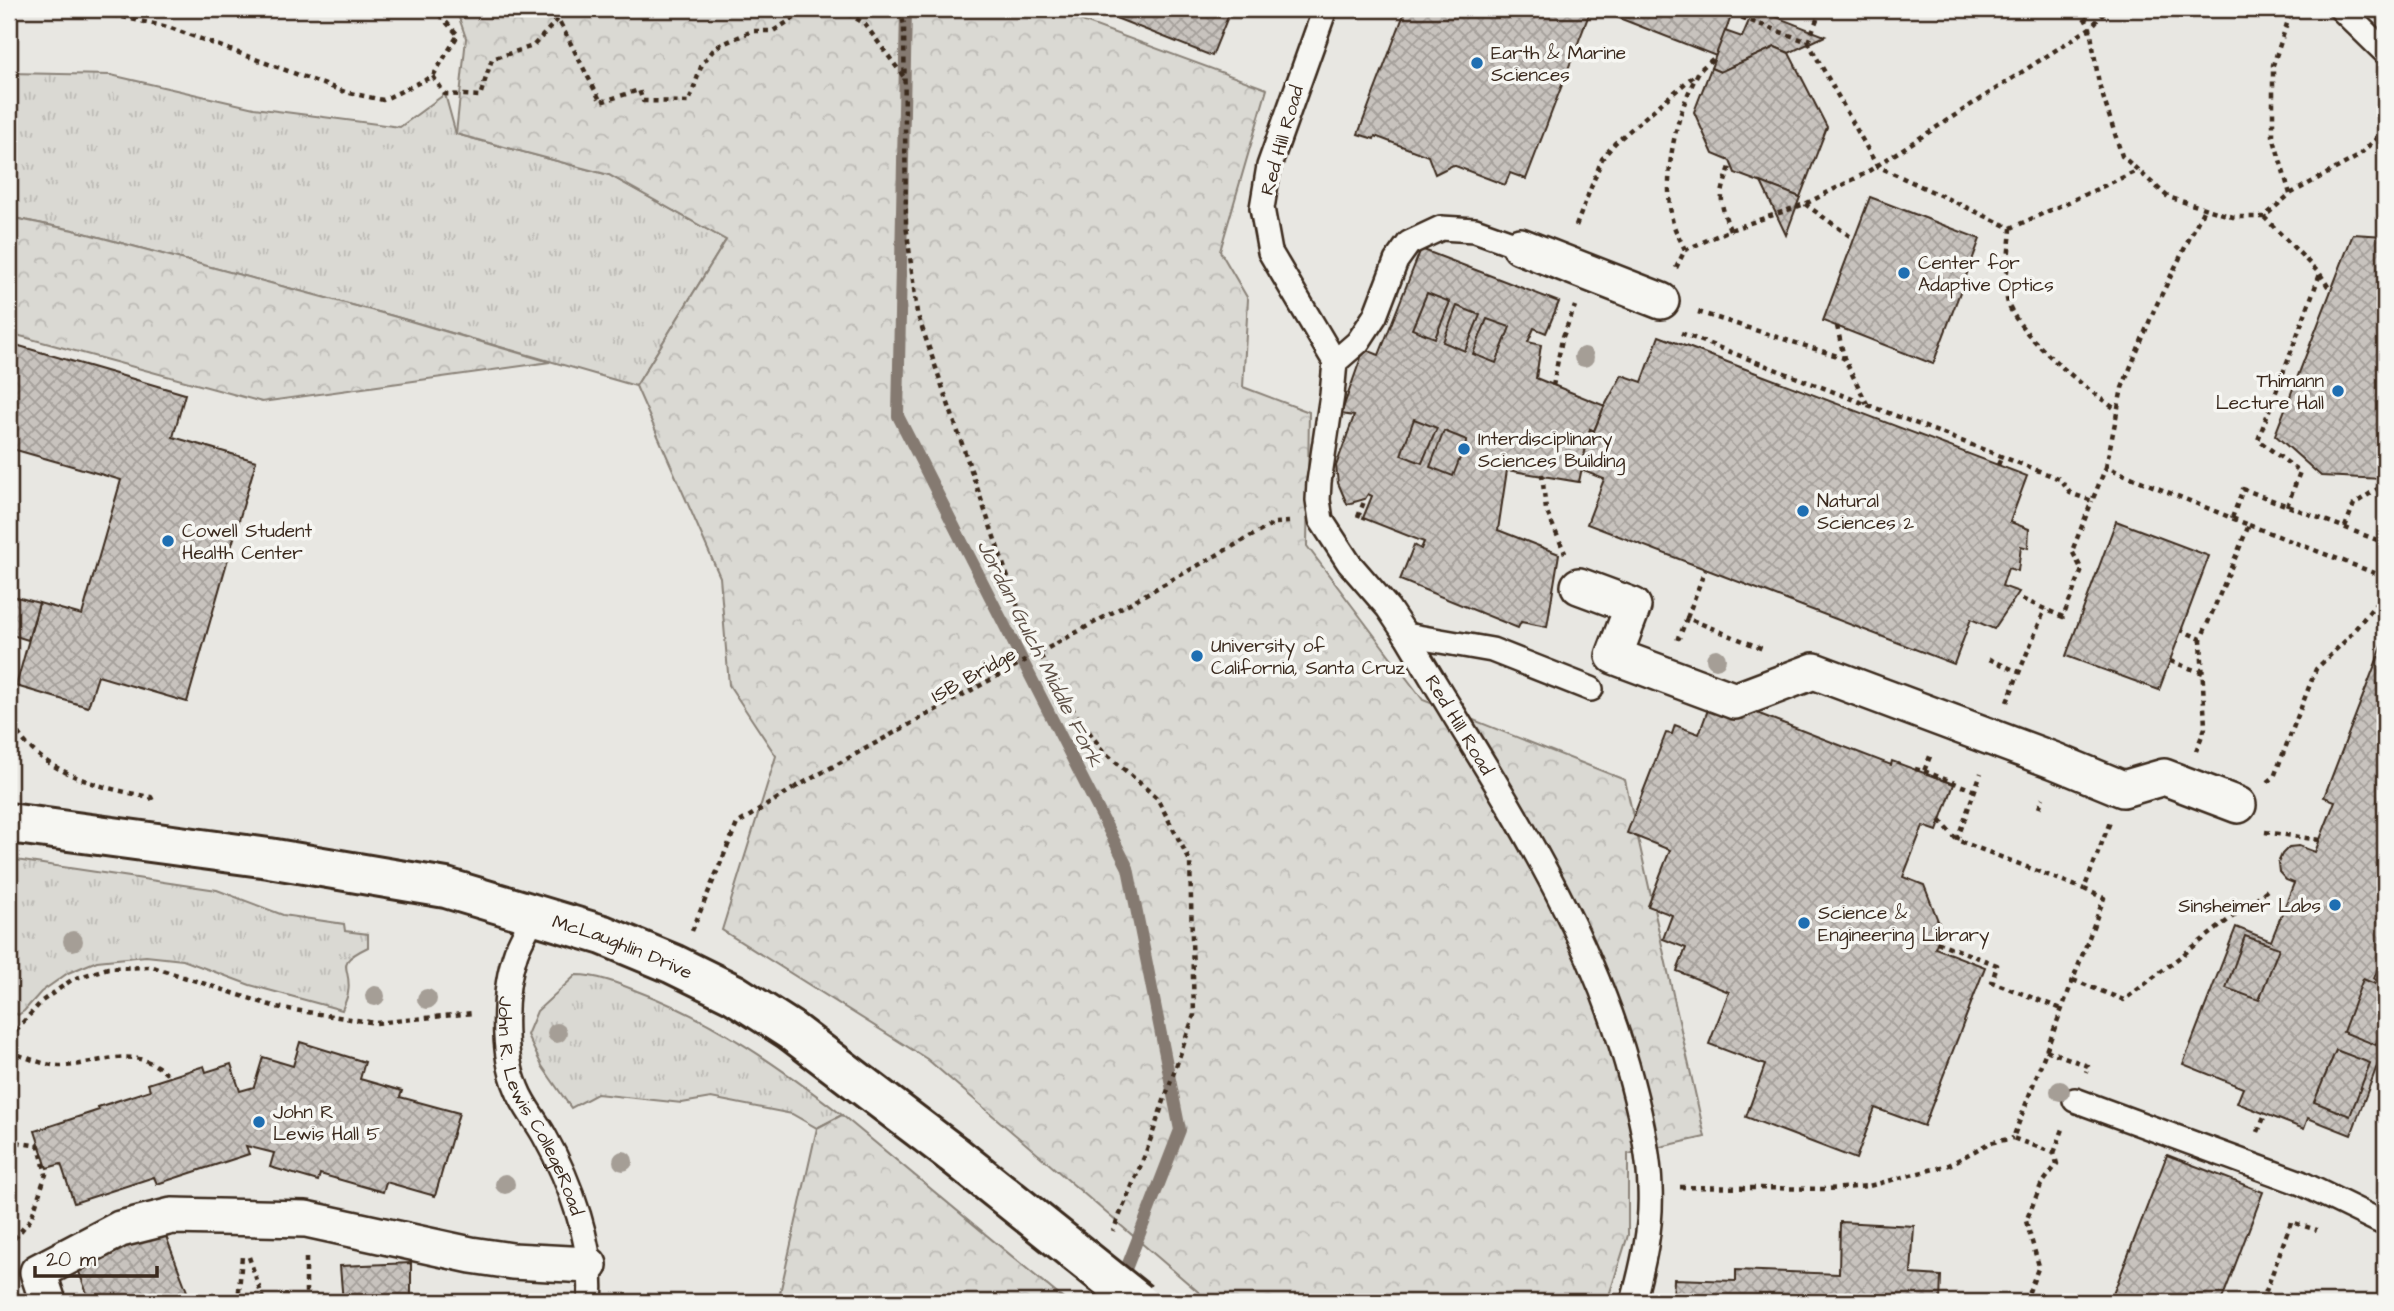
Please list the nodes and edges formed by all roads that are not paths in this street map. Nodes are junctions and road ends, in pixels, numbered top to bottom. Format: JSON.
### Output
{"nodes":[{"id":1,"x":1325,"y":9,"type":"edge"},
{"id":2,"x":2342,"y":9,"type":"edge"},
{"id":3,"x":2385,"y":52,"type":"edge"},
{"id":4,"x":1520,"y":246,"type":"joint"},
{"id":5,"x":1666,"y":315,"type":"road end"},
{"id":6,"x":1335,"y":362,"type":"junction"},
{"id":7,"x":1579,"y":586,"type":"road end"},
{"id":8,"x":1406,"y":635,"type":"junction"},
{"id":9,"x":1591,"y":689,"type":"dead end"},
{"id":10,"x":2238,"y":805,"type":"road end"},
{"id":11,"x":9,"y":823,"type":"edge"},
{"id":12,"x":535,"y":914,"type":"junction"},
{"id":13,"x":2075,"y":1100,"type":"dead end"},
{"id":14,"x":2385,"y":1223,"type":"edge"},
{"id":15,"x":589,"y":1265,"type":"junction"},
{"id":16,"x":48,"y":1302,"type":"edge"},
{"id":17,"x":590,"y":1302,"type":"edge"},
{"id":18,"x":1138,"y":1302,"type":"edge"},
{"id":19,"x":1633,"y":1302,"type":"edge"}],
"edges":[{"from":1,"to":6,"type":"lane","name":"Red Hill Road"},
{"from":2,"to":3,"type":"lane"},
{"from":4,"to":5,"type":"street"},
{"from":4,"to":6,"type":"lane"},
{"from":6,"to":8,"type":"lane","name":"Red Hill Road"},
{"from":7,"to":10,"type":"street"},
{"from":8,"to":9,"type":"lane"},
{"from":8,"to":19,"type":"lane","name":"Red Hill Road"},
{"from":11,"to":12,"type":"main road","name":"McLaughlin Drive"},
{"from":12,"to":15,"type":"lane","name":"John R. Lewis CollegeRoad"},
{"from":12,"to":18,"type":"main road","name":"McLaughlin Drive","bridge":true},
{"from":13,"to":14,"type":"lane"},
{"from":15,"to":16,"type":"street"},
{"from":15,"to":17,"type":"lane","name":"John R. Lewis CollegeRoad"}]}
